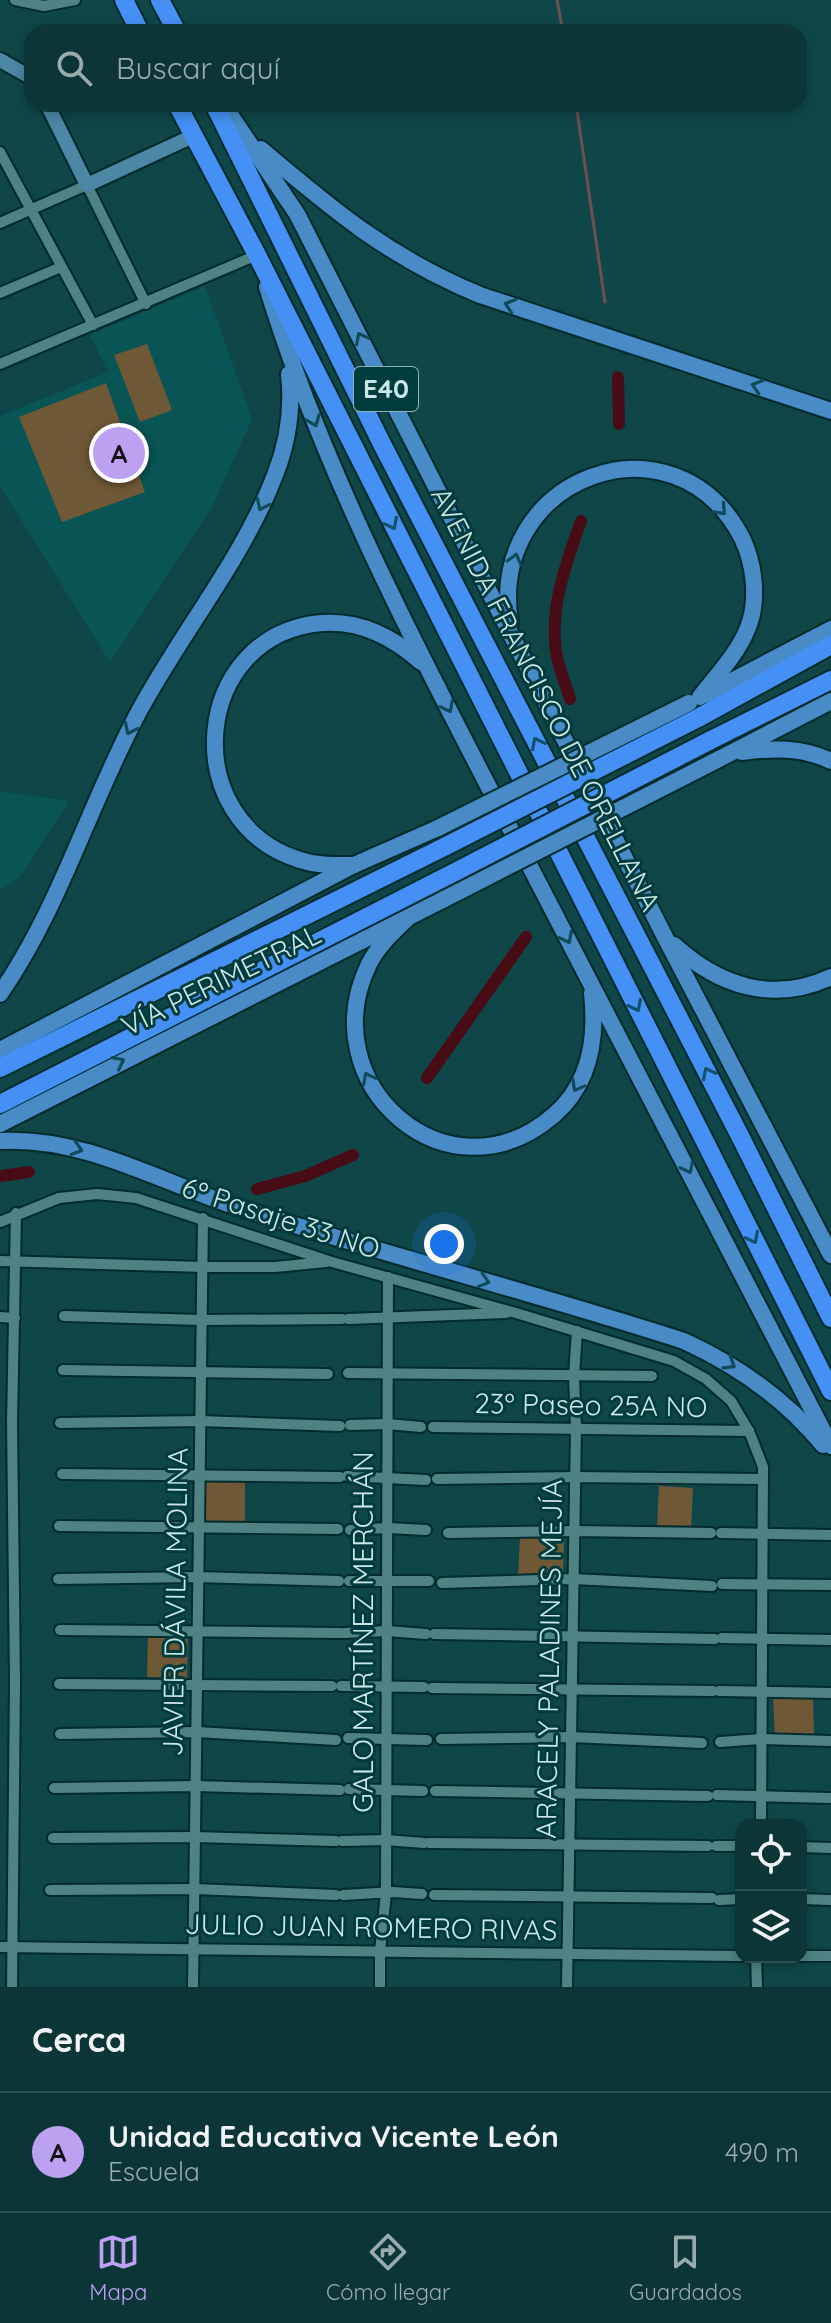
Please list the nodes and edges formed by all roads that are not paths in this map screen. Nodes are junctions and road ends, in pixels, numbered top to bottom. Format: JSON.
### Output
{"nodes":[{"id":1,"x":15,"y":0,"type":"edge"},
{"id":2,"x":75,"y":0,"type":"edge"},
{"id":3,"x":124,"y":0,"type":"edge"},
{"id":4,"x":160,"y":0,"type":"edge"},
{"id":5,"x":136,"y":24,"type":"edge"},
{"id":6,"x":173,"y":24,"type":"edge"},
{"id":7,"x":0,"y":60,"type":"edge"},
{"id":8,"x":24,"y":73,"type":"edge"},
{"id":9,"x":51,"y":112,"type":"edge"},
{"id":10,"x":181,"y":112,"type":"edge"},
{"id":11,"x":218,"y":112,"type":"edge"},
{"id":12,"x":229,"y":112,"type":"edge"},
{"id":13,"x":193,"y":136,"type":"junction"},
{"id":14,"x":248,"y":138,"type":"junction"},
{"id":15,"x":0,"y":152,"type":"edge"},
{"id":16,"x":87,"y":185,"type":"junction"},
{"id":17,"x":30,"y":209,"type":"junction"},
{"id":18,"x":0,"y":223,"type":"edge"},
{"id":19,"x":257,"y":255,"type":"junction"},
{"id":20,"x":61,"y":267,"type":"junction"},
{"id":21,"x":0,"y":293,"type":"edge"},
{"id":22,"x":146,"y":304,"type":"junction"},
{"id":23,"x":93,"y":325,"type":"junction"},
{"id":24,"x":286,"y":348,"type":"junction"},
{"id":25,"x":0,"y":364,"type":"edge"},
{"id":26,"x":831,"y":411,"type":"edge"},
{"id":27,"x":831,"y":629,"type":"edge"},
{"id":28,"x":513,"y":636,"type":"junction"},
{"id":29,"x":831,"y":645,"type":"edge"},
{"id":30,"x":428,"y":668,"type":"junction"},
{"id":31,"x":831,"y":680,"type":"edge"},
{"id":32,"x":831,"y":701,"type":"edge"},
{"id":33,"x":695,"y":706,"type":"junction"},
{"id":34,"x":725,"y":756,"type":"junction"},
{"id":35,"x":831,"y":761,"type":"edge"},
{"id":36,"x":442,"y":837,"type":"junction"},
{"id":37,"x":354,"y":865,"type":"junction"},
{"id":38,"x":408,"y":918,"type":"junction"},
{"id":39,"x":666,"y":939,"type":"junction"},
{"id":40,"x":831,"y":977,"type":"edge"},
{"id":41,"x":591,"y":984,"type":"junction"},
{"id":42,"x":0,"y":994,"type":"edge"},
{"id":43,"x":0,"y":1050,"type":"edge"},
{"id":44,"x":0,"y":1068,"type":"edge"},
{"id":45,"x":0,"y":1104,"type":"edge"},
{"id":46,"x":0,"y":1124,"type":"edge"},
{"id":47,"x":0,"y":1141,"type":"edge"},
{"id":48,"x":16,"y":1213,"type":"junction"},
{"id":49,"x":203,"y":1218,"type":"junction"},
{"id":50,"x":0,"y":1222,"type":"edge"},
{"id":51,"x":831,"y":1255,"type":"edge"},
{"id":52,"x":0,"y":1261,"type":"edge"},
{"id":53,"x":16,"y":1262,"type":"junction"},
{"id":54,"x":332,"y":1262,"type":"junction"},
{"id":55,"x":203,"y":1267,"type":"junction"},
{"id":56,"x":388,"y":1277,"type":"junction"},
{"id":57,"x":516,"y":1313,"type":"junction"},
{"id":58,"x":64,"y":1316,"type":"dead end"},
{"id":59,"x":0,"y":1317,"type":"edge"},
{"id":60,"x":389,"y":1317,"type":"junction"},
{"id":61,"x":15,"y":1318,"type":"junction"},
{"id":62,"x":831,"y":1318,"type":"edge"},
{"id":63,"x":202,"y":1320,"type":"junction"},
{"id":64,"x":577,"y":1331,"type":"junction"},
{"id":65,"x":0,"y":1369,"type":"edge"},
{"id":66,"x":13,"y":1370,"type":"junction"},
{"id":67,"x":63,"y":1370,"type":"dead end"},
{"id":68,"x":201,"y":1371,"type":"junction"},
{"id":69,"x":348,"y":1373,"type":"dead end"},
{"id":70,"x":386,"y":1373,"type":"junction"},
{"id":71,"x":328,"y":1374,"type":"dead end"},
{"id":72,"x":574,"y":1376,"type":"junction"},
{"id":73,"x":652,"y":1376,"type":"dead end"},
{"id":74,"x":831,"y":1391,"type":"edge"},
{"id":75,"x":201,"y":1421,"type":"junction"},
{"id":76,"x":60,"y":1423,"type":"dead end"},
{"id":77,"x":388,"y":1424,"type":"junction"},
{"id":78,"x":576,"y":1427,"type":"junction"},
{"id":79,"x":749,"y":1431,"type":"junction"},
{"id":80,"x":831,"y":1446,"type":"edge"},
{"id":81,"x":831,"y":1456,"type":"edge"},
{"id":82,"x":62,"y":1474,"type":"dead end"},
{"id":83,"x":200,"y":1476,"type":"junction"},
{"id":84,"x":575,"y":1477,"type":"junction"},
{"id":85,"x":387,"y":1478,"type":"junction"},
{"id":86,"x":763,"y":1479,"type":"junction"},
{"id":87,"x":59,"y":1526,"type":"dead end"},
{"id":88,"x":388,"y":1528,"type":"junction"},
{"id":89,"x":199,"y":1529,"type":"junction"},
{"id":90,"x":426,"y":1530,"type":"dead end"},
{"id":91,"x":575,"y":1531,"type":"junction"},
{"id":92,"x":448,"y":1533,"type":"dead end"},
{"id":93,"x":763,"y":1534,"type":"junction"},
{"id":94,"x":831,"y":1535,"type":"edge"},
{"id":95,"x":199,"y":1577,"type":"junction"},
{"id":96,"x":58,"y":1579,"type":"dead end"},
{"id":97,"x":574,"y":1579,"type":"junction"},
{"id":98,"x":387,"y":1580,"type":"junction"},
{"id":99,"x":429,"y":1581,"type":"dead end"},
{"id":100,"x":442,"y":1583,"type":"dead end"},
{"id":101,"x":762,"y":1583,"type":"junction"},
{"id":102,"x":831,"y":1585,"type":"edge"},
{"id":103,"x":60,"y":1630,"type":"dead end"},
{"id":104,"x":387,"y":1631,"type":"junction"},
{"id":105,"x":198,"y":1632,"type":"junction"},
{"id":106,"x":574,"y":1635,"type":"junction"},
{"id":107,"x":762,"y":1638,"type":"junction"},
{"id":108,"x":831,"y":1640,"type":"edge"},
{"id":109,"x":59,"y":1684,"type":"dead end"},
{"id":110,"x":198,"y":1684,"type":"junction"},
{"id":111,"x":387,"y":1687,"type":"junction"},
{"id":112,"x":573,"y":1689,"type":"junction"},
{"id":113,"x":761,"y":1692,"type":"junction"},
{"id":114,"x":831,"y":1693,"type":"edge"},
{"id":115,"x":197,"y":1732,"type":"junction"},
{"id":116,"x":60,"y":1734,"type":"dead end"},
{"id":117,"x":572,"y":1737,"type":"junction"},
{"id":118,"x":348,"y":1738,"type":"dead end"},
{"id":119,"x":441,"y":1739,"type":"dead end"},
{"id":120,"x":761,"y":1739,"type":"junction"},
{"id":121,"x":336,"y":1740,"type":"dead end"},
{"id":122,"x":386,"y":1740,"type":"junction"},
{"id":123,"x":427,"y":1740,"type":"dead end"},
{"id":124,"x":831,"y":1741,"type":"edge"},
{"id":125,"x":720,"y":1742,"type":"dead end"},
{"id":126,"x":702,"y":1743,"type":"dead end"},
{"id":127,"x":196,"y":1786,"type":"junction"},
{"id":128,"x":54,"y":1788,"type":"dead end"},
{"id":129,"x":387,"y":1789,"type":"junction"},
{"id":130,"x":572,"y":1792,"type":"junction"},
{"id":131,"x":761,"y":1796,"type":"junction"},
{"id":132,"x":831,"y":1798,"type":"edge"},
{"id":133,"x":761,"y":1819,"type":"edge"},
{"id":134,"x":196,"y":1837,"type":"junction"},
{"id":135,"x":53,"y":1838,"type":"dead end"},
{"id":136,"x":386,"y":1840,"type":"junction"},
{"id":137,"x":571,"y":1844,"type":"junction"},
{"id":138,"x":735,"y":1846,"type":"edge"},
{"id":139,"x":807,"y":1847,"type":"edge"},
{"id":140,"x":831,"y":1848,"type":"edge"},
{"id":141,"x":195,"y":1889,"type":"junction"},
{"id":142,"x":50,"y":1890,"type":"dead end"},
{"id":143,"x":386,"y":1893,"type":"junction"},
{"id":144,"x":422,"y":1894,"type":"dead end"},
{"id":145,"x":434,"y":1895,"type":"dead end"},
{"id":146,"x":570,"y":1896,"type":"junction"},
{"id":147,"x":735,"y":1899,"type":"edge"},
{"id":148,"x":807,"y":1899,"type":"edge"},
{"id":149,"x":831,"y":1900,"type":"edge"},
{"id":150,"x":0,"y":1947,"type":"edge"},
{"id":151,"x":12,"y":1947,"type":"junction"},
{"id":152,"x":193,"y":1949,"type":"junction"},
{"id":153,"x":380,"y":1951,"type":"junction"},
{"id":154,"x":568,"y":1953,"type":"junction"},
{"id":155,"x":735,"y":1956,"type":"edge"},
{"id":156,"x":807,"y":1956,"type":"edge"},
{"id":157,"x":831,"y":1956,"type":"edge"},
{"id":158,"x":756,"y":1963,"type":"edge"},
{"id":159,"x":12,"y":1987,"type":"edge"},
{"id":160,"x":193,"y":1987,"type":"edge"},
{"id":161,"x":380,"y":1987,"type":"edge"},
{"id":162,"x":567,"y":1987,"type":"edge"},
{"id":163,"x":757,"y":1987,"type":"edge"}],
"edges":[{"from":1,"to":2,"type":"street"},
{"from":3,"to":5,"type":"highway"},
{"from":4,"to":6,"type":"highway"},
{"from":7,"to":8,"type":"street"},
{"from":9,"to":16,"type":"street"},
{"from":10,"to":13,"type":"highway","name":"AVENIDA FRANCISCO DE ORELLANA"},
{"from":62,"to":11,"type":"highway","name":"AVENIDA FRANCISCO DE ORELLANA","one_way":true},
{"from":12,"to":14,"type":"main road","name":"AVENIDA FRANCISCO DE ORELLANA","number":"E40"},
{"from":13,"to":16,"type":"street"},
{"from":13,"to":19,"type":"highway","name":"AVENIDA FRANCISCO DE ORELLANA"},
{"from":26,"to":14,"type":"main road","one_way":true},
{"from":28,"to":14,"type":"main road","name":"AVENIDA FRANCISCO DE ORELLANA","number":"E40","one_way":true},
{"from":15,"to":17,"type":"street"},
{"from":16,"to":17,"type":"street"},
{"from":16,"to":22,"type":"street"},
{"from":17,"to":18,"type":"street"},
{"from":17,"to":20,"type":"street"},
{"from":19,"to":22,"type":"street"},
{"from":19,"to":24,"type":"main road","name":"AVENIDA FRANCISCO DE ORELLANA"},
{"from":19,"to":74,"type":"highway","name":"AVENIDA FRANCISCO DE ORELLANA","one_way":true},
{"from":20,"to":21,"type":"street"},
{"from":20,"to":23,"type":"street"},
{"from":22,"to":23,"type":"street"},
{"from":23,"to":25,"type":"street"},
{"from":24,"to":30,"type":"main road","name":"AVENIDA FRANCISCO DE ORELLANA","one_way":true},
{"from":24,"to":42,"type":"main road","one_way":true},
{"from":27,"to":33,"type":"main road"},
{"from":28,"to":33,"type":"main road","one_way":true},
{"from":28,"to":39,"type":"main road","name":"AVENIDA FRANCISCO DE ORELLANA","number":"E40"},
{"from":29,"to":33,"type":"highway"},
{"from":30,"to":37,"type":"main road"},
{"from":30,"to":41,"type":"main road","name":"AVENIDA FRANCISCO DE ORELLANA","one_way":true},
{"from":31,"to":45,"type":"highway","name":"VÍA PERIMETRAL","bridge":true},
{"from":32,"to":34,"type":"main road","name":"VÍA PERIMETRAL"},
{"from":33,"to":36,"type":"highway","bridge":true},
{"from":34,"to":35,"type":"main road"},
{"from":34,"to":38,"type":"main road","name":"VÍA PERIMETRAL","bridge":true},
{"from":36,"to":37,"type":"main road","name":"VÍA PERIMETRAL"},
{"from":36,"to":44,"type":"highway","name":"VÍA PERIMETRAL"},
{"from":37,"to":43,"type":"main road","name":"VÍA PERIMETRAL"},
{"from":41,"to":38,"type":"main road","one_way":true},
{"from":46,"to":38,"type":"main road","name":"VÍA PERIMETRAL","one_way":true},
{"from":39,"to":40,"type":"main road"},
{"from":39,"to":51,"type":"main road","name":"AVENIDA FRANCISCO DE ORELLANA"},
{"from":41,"to":80,"type":"main road","name":"AVENIDA FRANCISCO DE ORELLANA","one_way":true},
{"from":47,"to":81,"type":"main road","one_way":true},
{"from":48,"to":49,"type":"street","name":"6º Pasaje 33 NO"},
{"from":48,"to":50,"type":"street","name":"6º Pasaje 33 NO"},
{"from":48,"to":53,"type":"street"},
{"from":49,"to":54,"type":"street","name":"6º Pasaje 33 NO"},
{"from":49,"to":55,"type":"street","name":"JAVIER DÁVILA MOLINA"},
{"from":52,"to":53,"type":"street"},
{"from":53,"to":55,"type":"street"},
{"from":53,"to":61,"type":"street"},
{"from":54,"to":55,"type":"street"},
{"from":54,"to":56,"type":"street","name":"6º Pasaje 33 NO"},
{"from":55,"to":63,"type":"street","name":"JAVIER DÁVILA MOLINA"},
{"from":56,"to":57,"type":"street","name":"6º Pasaje 33 NO"},
{"from":56,"to":60,"type":"street","name":"GALO MARTÍNEZ MERCHÁN"},
{"from":57,"to":60,"type":"street"},
{"from":57,"to":64,"type":"street","name":"6º Pasaje 33 NO"},
{"from":58,"to":63,"type":"street"},
{"from":59,"to":61,"type":"street"},
{"from":60,"to":63,"type":"street"},
{"from":60,"to":70,"type":"street","name":"GALO MARTÍNEZ MERCHÁN"},
{"from":61,"to":66,"type":"street"},
{"from":63,"to":68,"type":"street","name":"JAVIER DÁVILA MOLINA"},
{"from":64,"to":72,"type":"street","name":"ARACELY PALADINES MEJÍA"},
{"from":64,"to":79,"type":"street","name":"6º Pasaje 33 NO"},
{"from":65,"to":66,"type":"street"},
{"from":66,"to":151,"type":"street"},
{"from":67,"to":68,"type":"street"},
{"from":68,"to":71,"type":"street"},
{"from":68,"to":75,"type":"street","name":"JAVIER DÁVILA MOLINA"},
{"from":69,"to":70,"type":"street"},
{"from":70,"to":72,"type":"street"},
{"from":70,"to":77,"type":"street","name":"GALO MARTÍNEZ MERCHÁN"},
{"from":72,"to":73,"type":"street"},
{"from":72,"to":78,"type":"street","name":"ARACELY PALADINES MEJÍA"},
{"from":75,"to":76,"type":"street","name":"23º Paseo 25A NO"},
{"from":75,"to":77,"type":"street","name":"23º Paseo 25A NO"},
{"from":75,"to":83,"type":"street","name":"JAVIER DÁVILA MOLINA"},
{"from":77,"to":78,"type":"street","name":"23º Paseo 25A NO"},
{"from":77,"to":85,"type":"street","name":"GALO MARTÍNEZ MERCHÁN"},
{"from":78,"to":79,"type":"street","name":"23º Paseo 25A NO"},
{"from":78,"to":84,"type":"street","name":"ARACELY PALADINES MEJÍA"},
{"from":79,"to":86,"type":"street","name":"6º Pasaje 33 NO"},
{"from":82,"to":83,"type":"street"},
{"from":83,"to":85,"type":"street"},
{"from":83,"to":89,"type":"street","name":"JAVIER DÁVILA MOLINA"},
{"from":84,"to":85,"type":"street"},
{"from":84,"to":86,"type":"street"},
{"from":84,"to":91,"type":"street","name":"ARACELY PALADINES MEJÍA"},
{"from":85,"to":88,"type":"street","name":"GALO MARTÍNEZ MERCHÁN"},
{"from":86,"to":93,"type":"street","name":"6º Pasaje 33 NO"},
{"from":87,"to":89,"type":"street"},
{"from":88,"to":89,"type":"street"},
{"from":88,"to":90,"type":"street"},
{"from":88,"to":98,"type":"street","name":"GALO MARTÍNEZ MERCHÁN"},
{"from":89,"to":95,"type":"street","name":"JAVIER DÁVILA MOLINA"},
{"from":91,"to":92,"type":"street"},
{"from":91,"to":93,"type":"street"},
{"from":91,"to":97,"type":"street","name":"ARACELY PALADINES MEJÍA"},
{"from":93,"to":94,"type":"street"},
{"from":93,"to":101,"type":"street","name":"6º Pasaje 33 NO"},
{"from":95,"to":96,"type":"street"},
{"from":95,"to":98,"type":"street"},
{"from":95,"to":105,"type":"street","name":"JAVIER DÁVILA MOLINA"},
{"from":97,"to":100,"type":"street"},
{"from":97,"to":101,"type":"street"},
{"from":97,"to":106,"type":"street","name":"ARACELY PALADINES MEJÍA"},
{"from":98,"to":99,"type":"street"},
{"from":98,"to":104,"type":"street","name":"GALO MARTÍNEZ MERCHÁN"},
{"from":101,"to":102,"type":"street"},
{"from":101,"to":107,"type":"street","name":"6º Pasaje 33 NO"},
{"from":103,"to":105,"type":"street"},
{"from":104,"to":105,"type":"street"},
{"from":104,"to":106,"type":"street"},
{"from":104,"to":111,"type":"street","name":"GALO MARTÍNEZ MERCHÁN"},
{"from":105,"to":110,"type":"street","name":"JAVIER DÁVILA MOLINA"},
{"from":106,"to":107,"type":"street"},
{"from":106,"to":112,"type":"street","name":"ARACELY PALADINES MEJÍA"},
{"from":107,"to":108,"type":"street"},
{"from":107,"to":113,"type":"street","name":"6º Pasaje 33 NO"},
{"from":109,"to":110,"type":"street"},
{"from":110,"to":111,"type":"street"},
{"from":110,"to":115,"type":"street","name":"JAVIER DÁVILA MOLINA"},
{"from":111,"to":112,"type":"street"},
{"from":111,"to":122,"type":"street","name":"GALO MARTÍNEZ MERCHÁN"},
{"from":112,"to":113,"type":"street"},
{"from":112,"to":117,"type":"street","name":"ARACELY PALADINES MEJÍA"},
{"from":113,"to":114,"type":"street"},
{"from":113,"to":120,"type":"street","name":"6º Pasaje 33 NO"},
{"from":115,"to":116,"type":"street"},
{"from":115,"to":121,"type":"street"},
{"from":115,"to":127,"type":"street","name":"JAVIER DÁVILA MOLINA"},
{"from":117,"to":119,"type":"street"},
{"from":117,"to":126,"type":"street"},
{"from":117,"to":130,"type":"street","name":"ARACELY PALADINES MEJÍA"},
{"from":118,"to":122,"type":"street"},
{"from":120,"to":124,"type":"street"},
{"from":120,"to":125,"type":"street"},
{"from":120,"to":131,"type":"street","name":"6º Pasaje 33 NO"},
{"from":122,"to":123,"type":"street"},
{"from":122,"to":129,"type":"street","name":"GALO MARTÍNEZ MERCHÁN"},
{"from":127,"to":128,"type":"street"},
{"from":127,"to":129,"type":"street"},
{"from":127,"to":134,"type":"street","name":"JAVIER DÁVILA MOLINA"},
{"from":129,"to":130,"type":"street"},
{"from":129,"to":136,"type":"street","name":"GALO MARTÍNEZ MERCHÁN"},
{"from":130,"to":131,"type":"street"},
{"from":130,"to":137,"type":"street","name":"ARACELY PALADINES MEJÍA"},
{"from":131,"to":132,"type":"street"},
{"from":131,"to":133,"type":"street","name":"6º Pasaje 33 NO"},
{"from":134,"to":135,"type":"street"},
{"from":134,"to":136,"type":"street"},
{"from":134,"to":141,"type":"street","name":"JAVIER DÁVILA MOLINA"},
{"from":136,"to":137,"type":"street"},
{"from":136,"to":143,"type":"street","name":"GALO MARTÍNEZ MERCHÁN"},
{"from":137,"to":138,"type":"street"},
{"from":137,"to":146,"type":"street","name":"ARACELY PALADINES MEJÍA"},
{"from":139,"to":140,"type":"street"},
{"from":141,"to":142,"type":"street"},
{"from":141,"to":143,"type":"street"},
{"from":141,"to":152,"type":"street","name":"JAVIER DÁVILA MOLINA"},
{"from":143,"to":144,"type":"street"},
{"from":143,"to":153,"type":"street","name":"GALO MARTÍNEZ MERCHÁN"},
{"from":145,"to":146,"type":"street"},
{"from":146,"to":147,"type":"street"},
{"from":146,"to":154,"type":"street","name":"ARACELY PALADINES MEJÍA"},
{"from":148,"to":149,"type":"street"},
{"from":150,"to":151,"type":"street","name":"JULIO JUAN ROMERO RIVAS"},
{"from":151,"to":152,"type":"street","name":"JULIO JUAN ROMERO RIVAS"},
{"from":151,"to":159,"type":"street"},
{"from":152,"to":153,"type":"street","name":"JULIO JUAN ROMERO RIVAS"},
{"from":152,"to":160,"type":"street","name":"JAVIER DÁVILA MOLINA"},
{"from":153,"to":154,"type":"street","name":"JULIO JUAN ROMERO RIVAS"},
{"from":153,"to":161,"type":"street","name":"GALO MARTÍNEZ MERCHÁN"},
{"from":154,"to":155,"type":"street","name":"JULIO JUAN ROMERO RIVAS"},
{"from":154,"to":162,"type":"street","name":"ARACELY PALADINES MEJÍA"},
{"from":156,"to":157,"type":"street"},
{"from":158,"to":163,"type":"street"}]}
